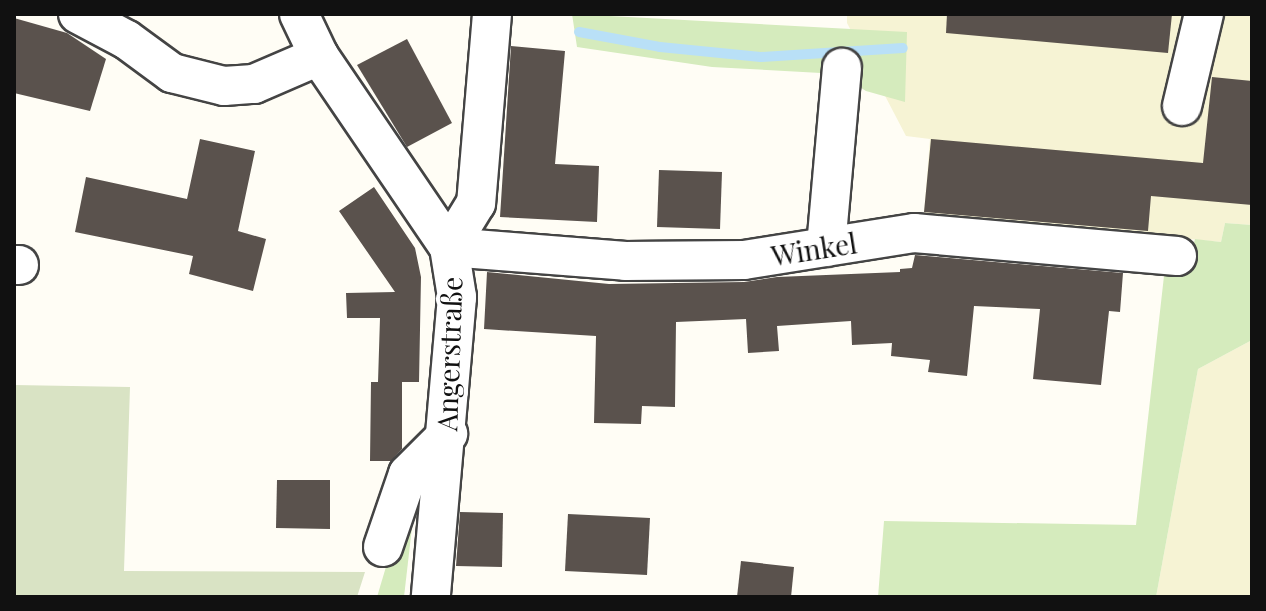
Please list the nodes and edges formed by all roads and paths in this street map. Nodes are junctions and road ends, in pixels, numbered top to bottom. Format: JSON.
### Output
{"nodes":[{"id":1,"x":78,"y":14,"type":"edge"},
{"id":2,"x":299,"y":14,"type":"edge"},
{"id":3,"x":492,"y":14,"type":"edge"},
{"id":4,"x":1204,"y":14,"type":"edge"},
{"id":5,"x":319,"y":56,"type":"junction"},
{"id":6,"x":842,"y":68,"type":"dead end"},
{"id":7,"x":1182,"y":106,"type":"dead end"},
{"id":8,"x":449,"y":247,"type":"junction"},
{"id":9,"x":826,"y":247,"type":"junction"},
{"id":10,"x":1177,"y":256,"type":"dead end"},
{"id":11,"x":448,"y":434,"type":"junction"},
{"id":12,"x":383,"y":547,"type":"dead end"},
{"id":13,"x":431,"y":597,"type":"edge"}],
"edges":[{"from":1,"to":5,"type":"street"},
{"from":2,"to":5,"type":"street","name":"Angerstraße"},
{"from":3,"to":8,"type":"street"},
{"from":4,"to":7,"type":"street"},
{"from":5,"to":8,"type":"street","name":"Angerstraße"},
{"from":6,"to":9,"type":"street"},
{"from":8,"to":9,"type":"street","name":"Winkel"},
{"from":8,"to":11,"type":"street","name":"Angerstraße"},
{"from":9,"to":10,"type":"street","name":"Winkel"},
{"from":11,"to":12,"type":"street"},
{"from":11,"to":13,"type":"street","name":"Angerstraße"}]}
